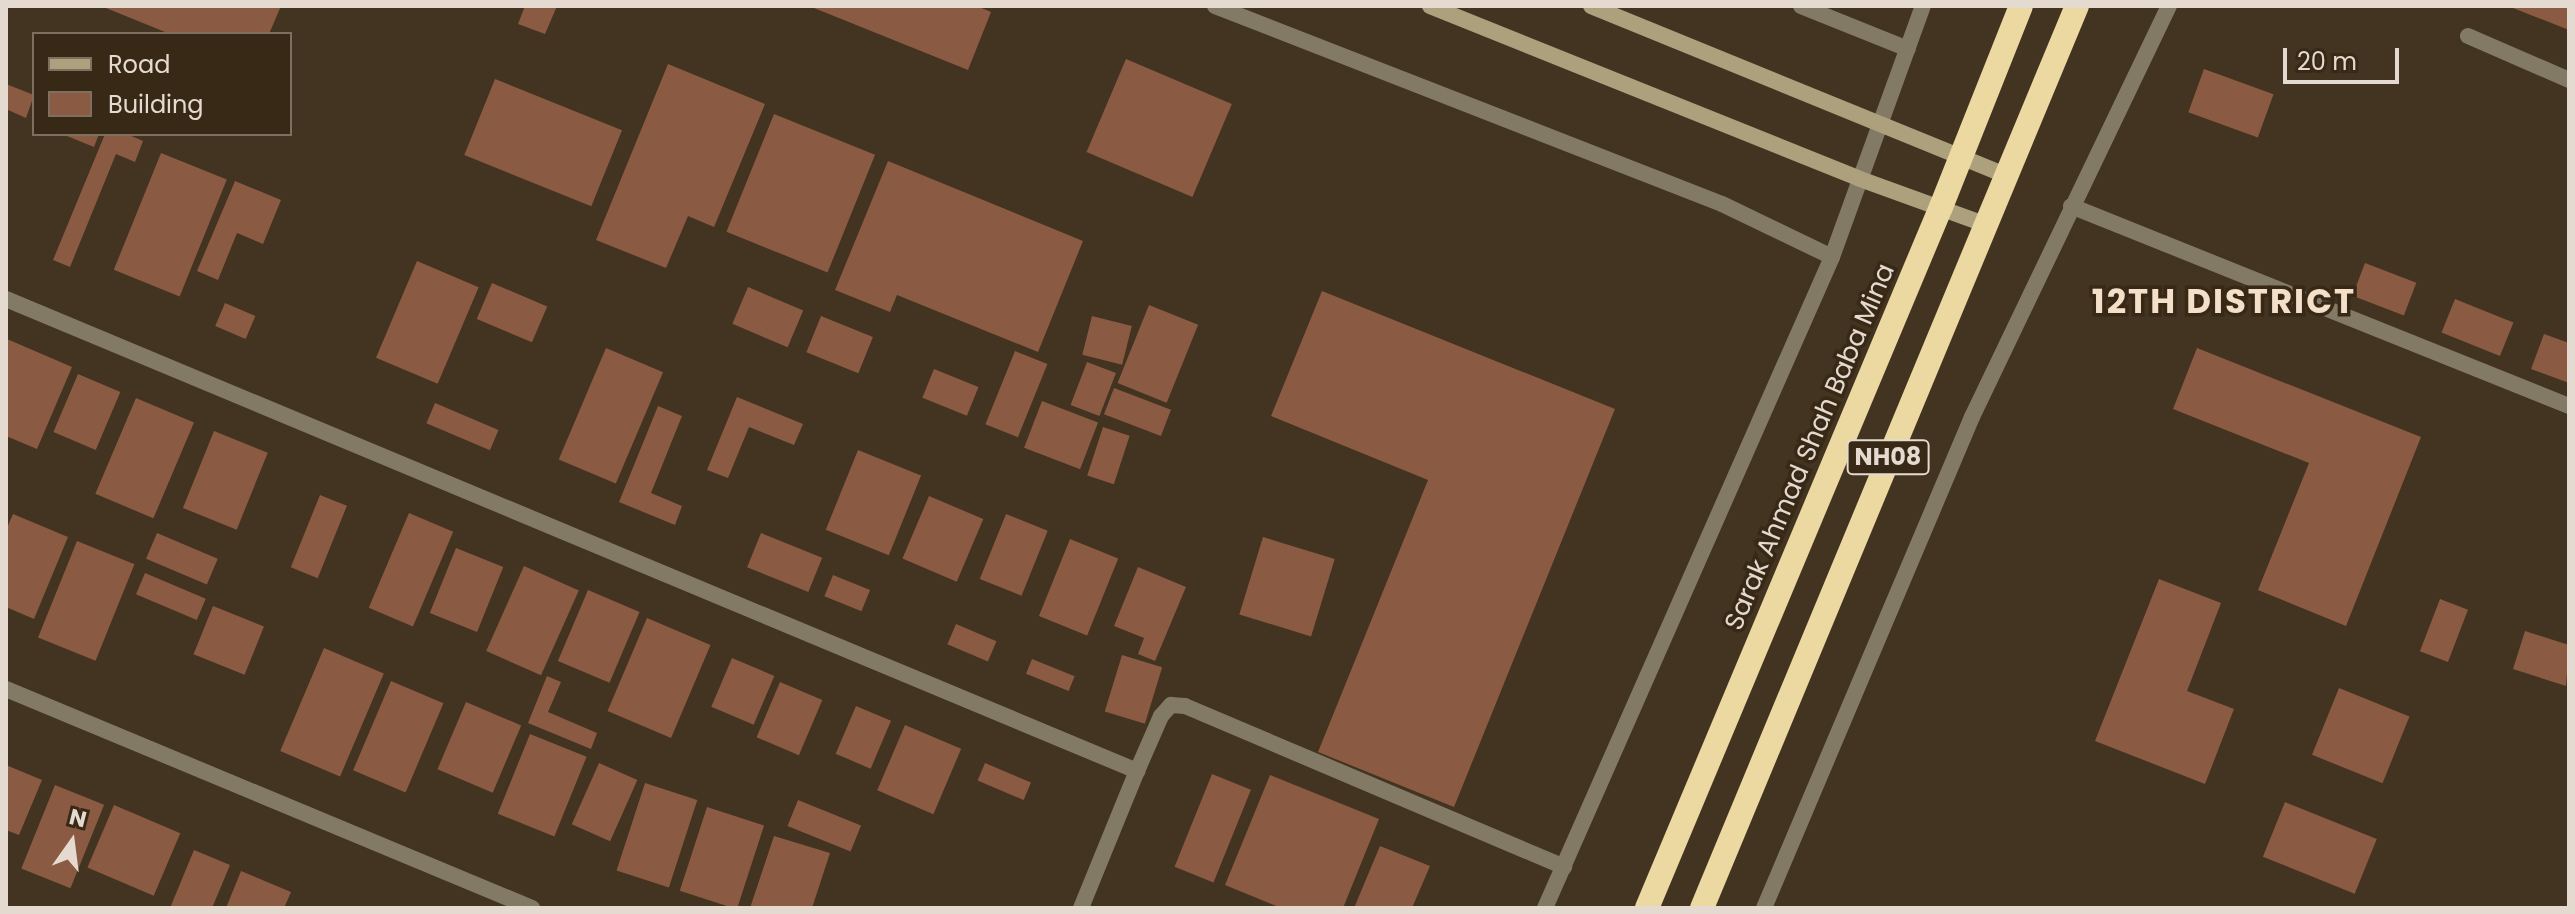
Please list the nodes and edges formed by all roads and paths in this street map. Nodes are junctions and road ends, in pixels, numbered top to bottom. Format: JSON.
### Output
{"nodes":[{"id":1,"x":1215,"y":6,"type":"edge"},
{"id":2,"x":1430,"y":6,"type":"edge"},
{"id":3,"x":1591,"y":6,"type":"edge"},
{"id":4,"x":1801,"y":6,"type":"edge"},
{"id":5,"x":1923,"y":6,"type":"edge"},
{"id":6,"x":2021,"y":6,"type":"edge"},
{"id":7,"x":2077,"y":6,"type":"edge"},
{"id":8,"x":2169,"y":6,"type":"edge"},
{"id":9,"x":2468,"y":36,"type":"dead end"},
{"id":10,"x":1908,"y":49,"type":"junction"},
{"id":11,"x":2569,"y":80,"type":"edge"},
{"id":12,"x":1880,"y":126,"type":"junction"},
{"id":13,"x":1959,"y":155,"type":"junction"},
{"id":14,"x":2006,"y":175,"type":"junction"},
{"id":15,"x":1860,"y":179,"type":"junction"},
{"id":16,"x":2071,"y":206,"type":"junction"},
{"id":17,"x":1941,"y":207,"type":"junction"},
{"id":18,"x":1984,"y":224,"type":"junction"},
{"id":19,"x":1832,"y":257,"type":"junction"},
{"id":20,"x":6,"y":299,"type":"edge"},
{"id":21,"x":2569,"y":406,"type":"edge"},
{"id":22,"x":6,"y":689,"type":"edge"},
{"id":23,"x":1137,"y":771,"type":"junction"},
{"id":24,"x":1564,"y":867,"type":"junction"},
{"id":25,"x":532,"y":908,"type":"edge"},
{"id":26,"x":1081,"y":908,"type":"edge"},
{"id":27,"x":1545,"y":908,"type":"edge"},
{"id":28,"x":1647,"y":908,"type":"edge"},
{"id":29,"x":1702,"y":908,"type":"edge"},
{"id":30,"x":1764,"y":908,"type":"edge"}],
"edges":[{"from":1,"to":19,"type":"street"},
{"from":2,"to":15,"type":"main road"},
{"from":3,"to":12,"type":"main road"},
{"from":4,"to":10,"type":"street"},
{"from":5,"to":10,"type":"street"},
{"from":6,"to":13,"type":"highway","name":"Sarak Ahmad Shah Baba Mina","number":"NH08"},
{"from":7,"to":14,"type":"highway","number":"NH08"},
{"from":8,"to":16,"type":"street"},
{"from":9,"to":11,"type":"street"},
{"from":10,"to":12,"type":"street"},
{"from":12,"to":13,"type":"main road"},
{"from":12,"to":15,"type":"street"},
{"from":13,"to":14,"type":"main road"},
{"from":13,"to":17,"type":"highway","name":"Sarak Ahmad Shah Baba Mina","number":"NH08"},
{"from":14,"to":18,"type":"highway","number":"NH08"},
{"from":15,"to":17,"type":"main road"},
{"from":15,"to":19,"type":"street"},
{"from":16,"to":21,"type":"street"},
{"from":16,"to":30,"type":"street"},
{"from":17,"to":18,"type":"main road"},
{"from":17,"to":28,"type":"highway","name":"Sarak Ahmad Shah Baba Mina","number":"NH08"},
{"from":18,"to":29,"type":"highway","number":"NH08"},
{"from":19,"to":24,"type":"street"},
{"from":20,"to":23,"type":"street"},
{"from":22,"to":25,"type":"street"},
{"from":23,"to":24,"type":"street"},
{"from":23,"to":26,"type":"street"},
{"from":24,"to":27,"type":"street"}]}
